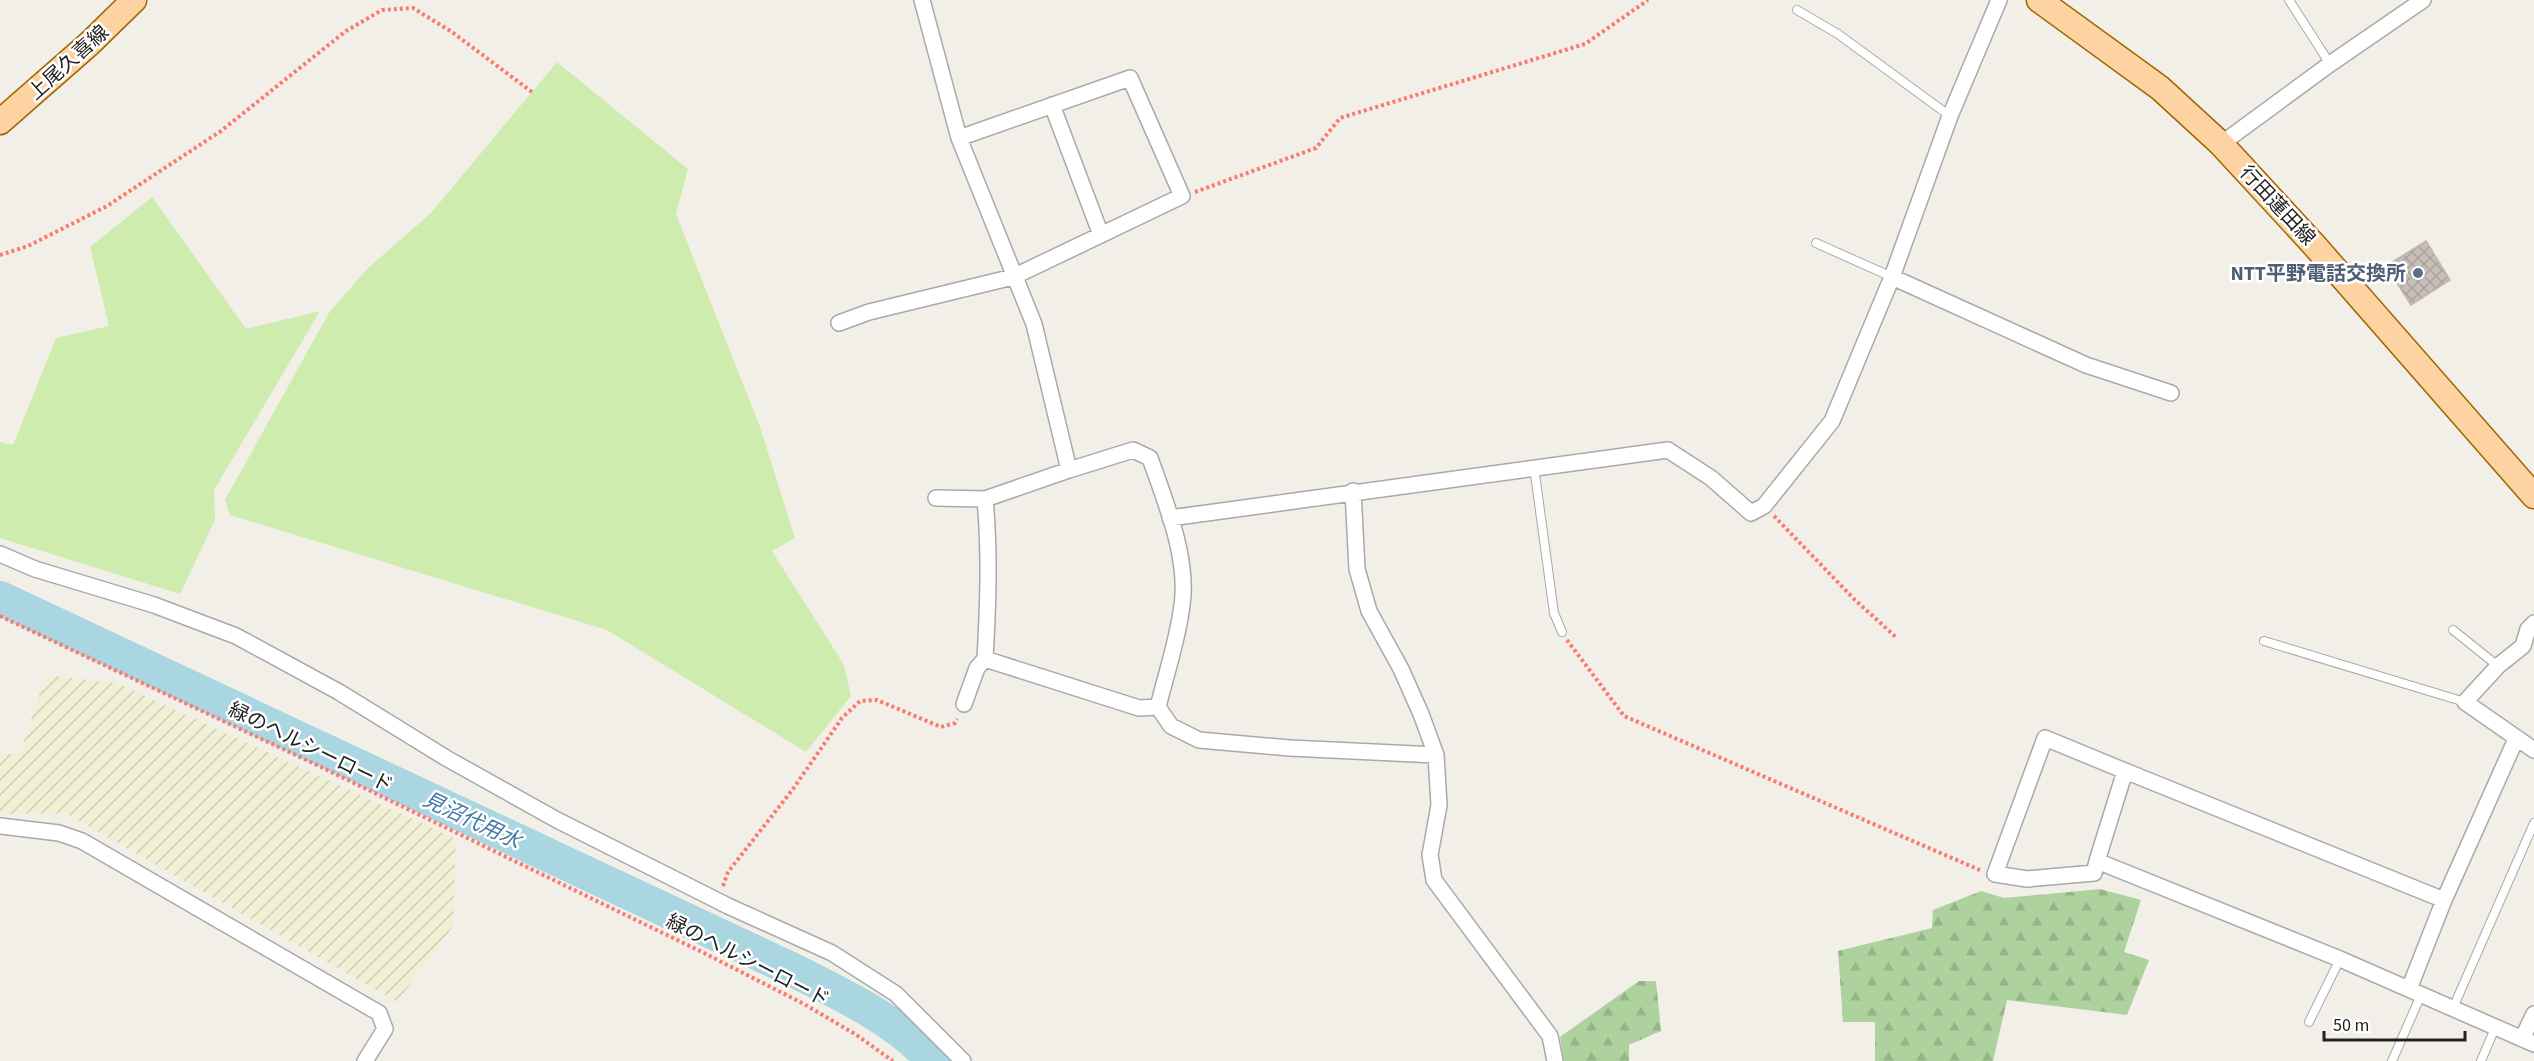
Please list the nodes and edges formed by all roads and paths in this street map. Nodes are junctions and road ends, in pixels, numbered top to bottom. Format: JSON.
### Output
{"nodes":[{"id":1,"x":134,"y":0,"type":"edge"},
{"id":2,"x":922,"y":0,"type":"edge"},
{"id":3,"x":1648,"y":0,"type":"edge"},
{"id":4,"x":1999,"y":0,"type":"edge"},
{"id":5,"x":2039,"y":0,"type":"edge"},
{"id":6,"x":2289,"y":0,"type":"edge"},
{"id":7,"x":2423,"y":0,"type":"edge"},
{"id":8,"x":1797,"y":10,"type":"dead end"},
{"id":9,"x":2330,"y":64,"type":"junction"},
{"id":10,"x":532,"y":92,"type":"dead end"},
{"id":11,"x":1052,"y":105,"type":"junction"},
{"id":12,"x":1950,"y":116,"type":"junction"},
{"id":13,"x":0,"y":122,"type":"edge"},
{"id":14,"x":959,"y":138,"type":"junction"},
{"id":15,"x":2221,"y":144,"type":"junction"},
{"id":16,"x":1182,"y":196,"type":"junction"},
{"id":17,"x":1101,"y":235,"type":"junction"},
{"id":18,"x":1816,"y":243,"type":"dead end"},
{"id":19,"x":0,"y":255,"type":"edge"},
{"id":20,"x":1014,"y":277,"type":"junction"},
{"id":21,"x":1892,"y":277,"type":"junction"},
{"id":22,"x":839,"y":323,"type":"dead end"},
{"id":23,"x":2171,"y":393,"type":"dead end"},
{"id":24,"x":1534,"y":467,"type":"junction"},
{"id":25,"x":1069,"y":470,"type":"junction"},
{"id":26,"x":1353,"y":491,"type":"junction"},
{"id":27,"x":2534,"y":496,"type":"edge"},
{"id":28,"x":936,"y":498,"type":"dead end"},
{"id":29,"x":985,"y":499,"type":"junction"},
{"id":30,"x":1764,"y":506,"type":"junction"},
{"id":31,"x":1170,"y":518,"type":"junction"},
{"id":32,"x":0,"y":554,"type":"edge"},
{"id":33,"x":0,"y":616,"type":"edge"},
{"id":34,"x":2534,"y":623,"type":"edge"},
{"id":35,"x":2453,"y":630,"type":"dead end"},
{"id":36,"x":1562,"y":632,"type":"joint"},
{"id":37,"x":1897,"y":638,"type":"dead end"},
{"id":38,"x":2264,"y":640,"type":"dead end"},
{"id":39,"x":985,"y":659,"type":"junction"},
{"id":40,"x":2498,"y":666,"type":"junction"},
{"id":41,"x":2465,"y":702,"type":"junction"},
{"id":42,"x":964,"y":704,"type":"joint"},
{"id":43,"x":1158,"y":707,"type":"junction"},
{"id":44,"x":2516,"y":739,"type":"junction"},
{"id":45,"x":2534,"y":750,"type":"edge"},
{"id":46,"x":1436,"y":755,"type":"junction"},
{"id":47,"x":2125,"y":771,"type":"junction"},
{"id":48,"x":2534,"y":823,"type":"edge"},
{"id":49,"x":0,"y":826,"type":"edge"},
{"id":50,"x":2097,"y":861,"type":"junction"},
{"id":51,"x":1995,"y":874,"type":"junction"},
{"id":52,"x":2444,"y":900,"type":"junction"},
{"id":53,"x":718,"y":901,"type":"junction"},
{"id":54,"x":2340,"y":958,"type":"junction"},
{"id":55,"x":2415,"y":992,"type":"junction"},
{"id":56,"x":2453,"y":1008,"type":"junction"},
{"id":57,"x":2534,"y":1014,"type":"edge"},
{"id":58,"x":2309,"y":1022,"type":"dead end"},
{"id":59,"x":2495,"y":1028,"type":"junction"},
{"id":60,"x":2528,"y":1041,"type":"edge"},
{"id":61,"x":365,"y":1061,"type":"edge"},
{"id":62,"x":893,"y":1061,"type":"edge"},
{"id":63,"x":963,"y":1061,"type":"edge"},
{"id":64,"x":1556,"y":1061,"type":"edge"},
{"id":65,"x":2392,"y":1061,"type":"edge"},
{"id":66,"x":2481,"y":1061,"type":"edge"}],
"edges":[{"from":1,"to":13,"type":"main road","name":"上尾久喜線"},
{"from":2,"to":14,"type":"street"},
{"from":3,"to":16,"type":"path"},
{"from":4,"to":12,"type":"street"},
{"from":5,"to":15,"type":"main road","name":"行田蓮田線"},
{"from":6,"to":9,"type":"lane"},
{"from":7,"to":9,"type":"street"},
{"from":8,"to":12,"type":"lane"},
{"from":9,"to":15,"type":"street"},
{"from":10,"to":19,"type":"path"},
{"from":11,"to":14,"type":"street"},
{"from":11,"to":16,"type":"street"},
{"from":11,"to":17,"type":"street"},
{"from":12,"to":21,"type":"street"},
{"from":14,"to":20,"type":"street"},
{"from":15,"to":27,"type":"main road","name":"行田蓮田線"},
{"from":16,"to":17,"type":"street"},
{"from":17,"to":20,"type":"street"},
{"from":18,"to":21,"type":"lane"},
{"from":20,"to":22,"type":"street"},
{"from":20,"to":25,"type":"street"},
{"from":21,"to":23,"type":"street"},
{"from":21,"to":30,"type":"street"},
{"from":24,"to":26,"type":"street"},
{"from":24,"to":30,"type":"street"},
{"from":24,"to":36,"type":"lane"},
{"from":25,"to":29,"type":"street"},
{"from":25,"to":31,"type":"street"},
{"from":26,"to":31,"type":"street"},
{"from":26,"to":46,"type":"street"},
{"from":28,"to":29,"type":"street"},
{"from":29,"to":39,"type":"street"},
{"from":30,"to":37,"type":"path"},
{"from":31,"to":43,"type":"street"},
{"from":32,"to":53,"type":"street"},
{"from":33,"to":62,"type":"path","name":"緑のヘルシーロード"},
{"from":34,"to":40,"type":"street"},
{"from":35,"to":40,"type":"lane"},
{"from":36,"to":51,"type":"path"},
{"from":38,"to":41,"type":"lane"},
{"from":39,"to":42,"type":"street"},
{"from":39,"to":43,"type":"street"},
{"from":40,"to":41,"type":"street"},
{"from":41,"to":44,"type":"street"},
{"from":42,"to":53,"type":"path"},
{"from":43,"to":46,"type":"street"},
{"from":44,"to":45,"type":"street"},
{"from":44,"to":52,"type":"street"},
{"from":46,"to":64,"type":"street"},
{"from":47,"to":50,"type":"street"},
{"from":47,"to":51,"type":"street"},
{"from":47,"to":52,"type":"street"},
{"from":48,"to":56,"type":"lane"},
{"from":49,"to":61,"type":"street"},
{"from":50,"to":51,"type":"street"},
{"from":50,"to":54,"type":"street"},
{"from":52,"to":55,"type":"street"},
{"from":53,"to":63,"type":"street"},
{"from":54,"to":55,"type":"street"},
{"from":54,"to":58,"type":"lane"},
{"from":55,"to":56,"type":"street"},
{"from":55,"to":65,"type":"lane"},
{"from":56,"to":59,"type":"street"},
{"from":57,"to":60,"type":"street"},
{"from":59,"to":60,"type":"street"},
{"from":59,"to":66,"type":"lane"}]}
